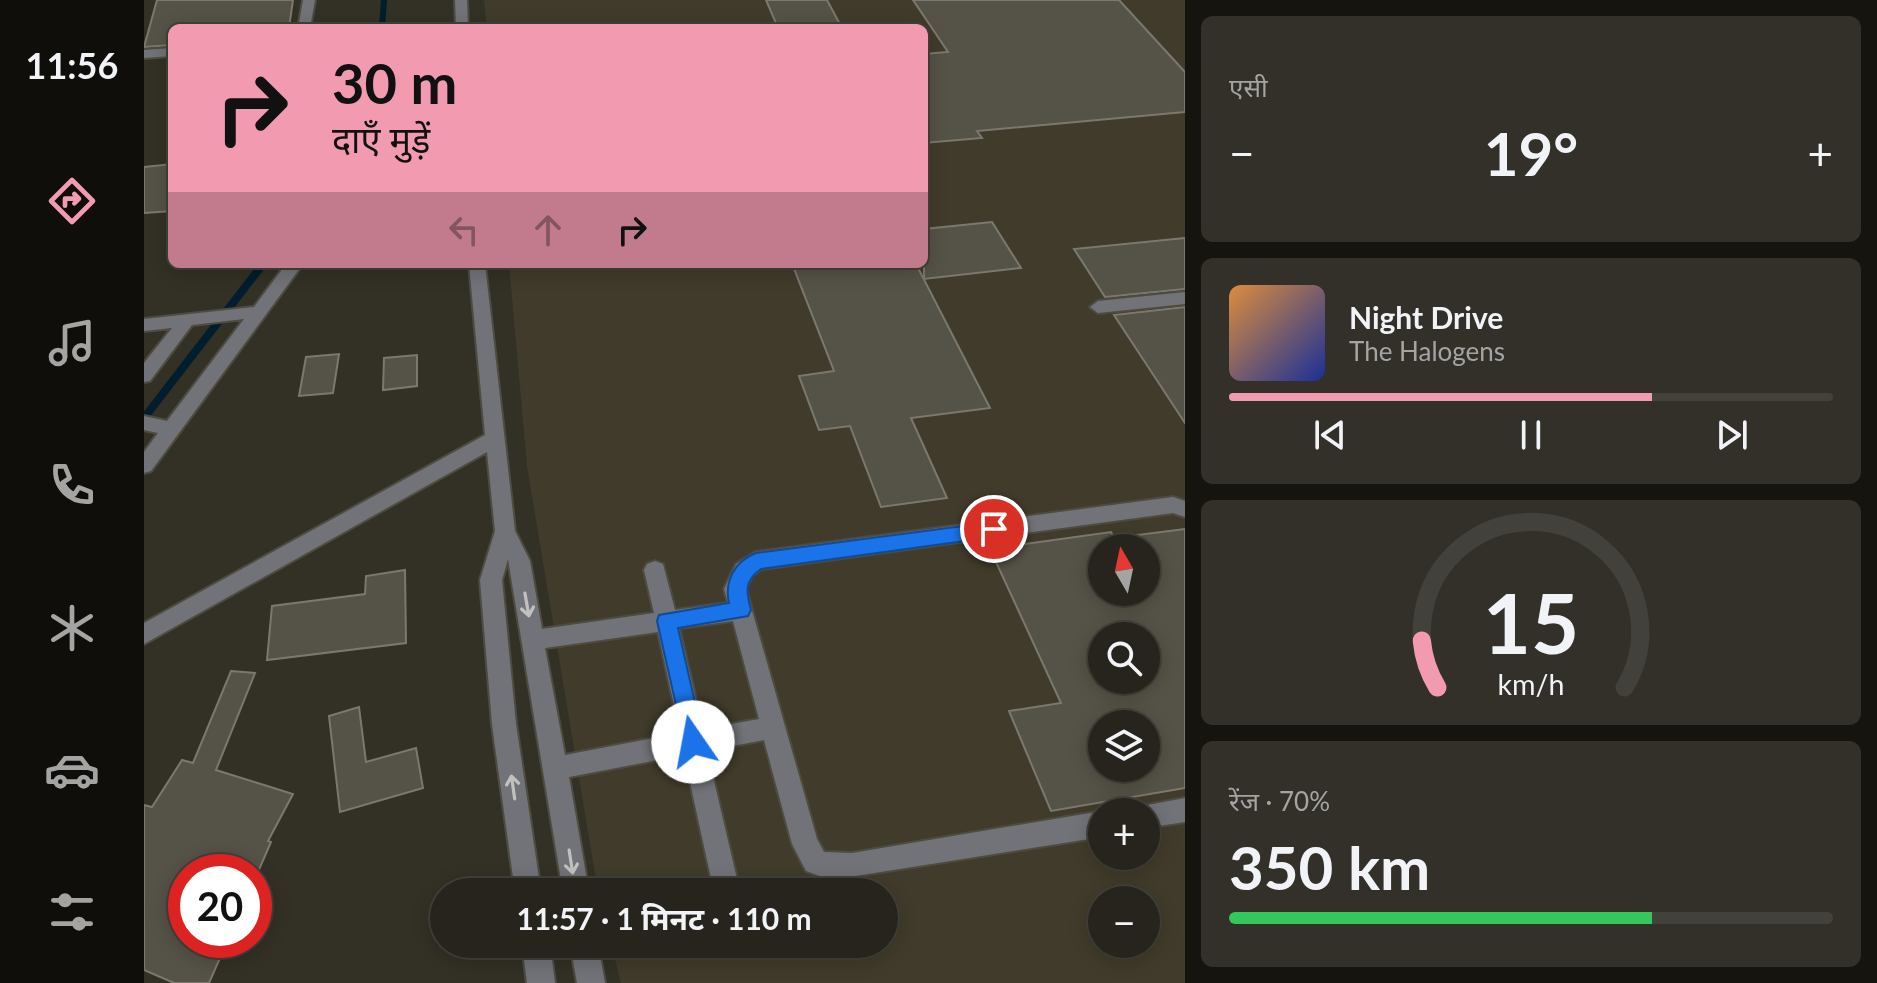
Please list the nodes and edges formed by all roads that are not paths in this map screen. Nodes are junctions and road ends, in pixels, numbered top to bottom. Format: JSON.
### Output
{"nodes":[{"id":1,"x":309,"y":0,"type":"edge"},
{"id":2,"x":461,"y":0,"type":"edge"},
{"id":3,"x":305,"y":24,"type":"edge"},
{"id":4,"x":462,"y":24,"type":"edge"},
{"id":5,"x":168,"y":52,"type":"edge"},
{"id":6,"x":144,"y":54,"type":"edge"},
{"id":7,"x":292,"y":268,"type":"edge"},
{"id":8,"x":477,"y":268,"type":"edge"},
{"id":9,"x":1185,"y":298,"type":"edge"},
{"id":10,"x":1098,"y":307,"type":"dead end"},
{"id":11,"x":260,"y":312,"type":"junction"},
{"id":12,"x":187,"y":320,"type":"junction"},
{"id":13,"x":144,"y":325,"type":"edge"},
{"id":14,"x":144,"y":376,"type":"edge"},
{"id":15,"x":157,"y":426,"type":"edge"},
{"id":16,"x":494,"y":439,"type":"junction"},
{"id":17,"x":144,"y":466,"type":"edge"},
{"id":18,"x":1185,"y":509,"type":"edge"},
{"id":19,"x":505,"y":531,"type":"junction"},
{"id":20,"x":655,"y":570,"type":"dead end"},
{"id":21,"x":741,"y":610,"type":"junction"},
{"id":22,"x":667,"y":621,"type":"junction"},
{"id":23,"x":144,"y":634,"type":"edge"},
{"id":24,"x":534,"y":640,"type":"junction"},
{"id":25,"x":773,"y":727,"type":"junction"},
{"id":26,"x":693,"y":742,"type":"junction"},
{"id":27,"x":556,"y":768,"type":"junction"},
{"id":28,"x":1185,"y":810,"type":"edge"},
{"id":29,"x":1160,"y":814,"type":"edge"},
{"id":30,"x":1088,"y":826,"type":"edge"},
{"id":31,"x":526,"y":878,"type":"edge"},
{"id":32,"x":574,"y":878,"type":"edge"},
{"id":33,"x":724,"y":878,"type":"edge"},
{"id":34,"x":538,"y":958,"type":"edge"},
{"id":35,"x":587,"y":958,"type":"edge"},
{"id":36,"x":541,"y":983,"type":"edge"},
{"id":37,"x":591,"y":983,"type":"edge"}],
"edges":[{"from":1,"to":3,"type":"street"},
{"from":2,"to":4,"type":"street"},
{"from":5,"to":6,"type":"street"},
{"from":7,"to":11,"type":"street"},
{"from":8,"to":16,"type":"street"},
{"from":9,"to":10,"type":"street"},
{"from":11,"to":12,"type":"street"},
{"from":11,"to":15,"type":"street"},
{"from":12,"to":13,"type":"street"},
{"from":12,"to":14,"type":"street"},
{"from":15,"to":17,"type":"street"},
{"from":16,"to":19,"type":"street"},
{"from":16,"to":23,"type":"street"},
{"from":18,"to":21,"type":"street"},
{"from":19,"to":24,"type":"street","one_way":true},
{"from":31,"to":19,"type":"street","one_way":true},
{"from":20,"to":22,"type":"street"},
{"from":21,"to":22,"type":"street"},
{"from":21,"to":25,"type":"street"},
{"from":22,"to":24,"type":"street"},
{"from":22,"to":26,"type":"street"},
{"from":24,"to":27,"type":"street"},
{"from":25,"to":26,"type":"street"},
{"from":25,"to":30,"type":"street"},
{"from":26,"to":27,"type":"street"},
{"from":26,"to":33,"type":"street"},
{"from":27,"to":32,"type":"street","one_way":true},
{"from":28,"to":29,"type":"street"},
{"from":34,"to":36,"type":"street"},
{"from":35,"to":37,"type":"street"}]}
